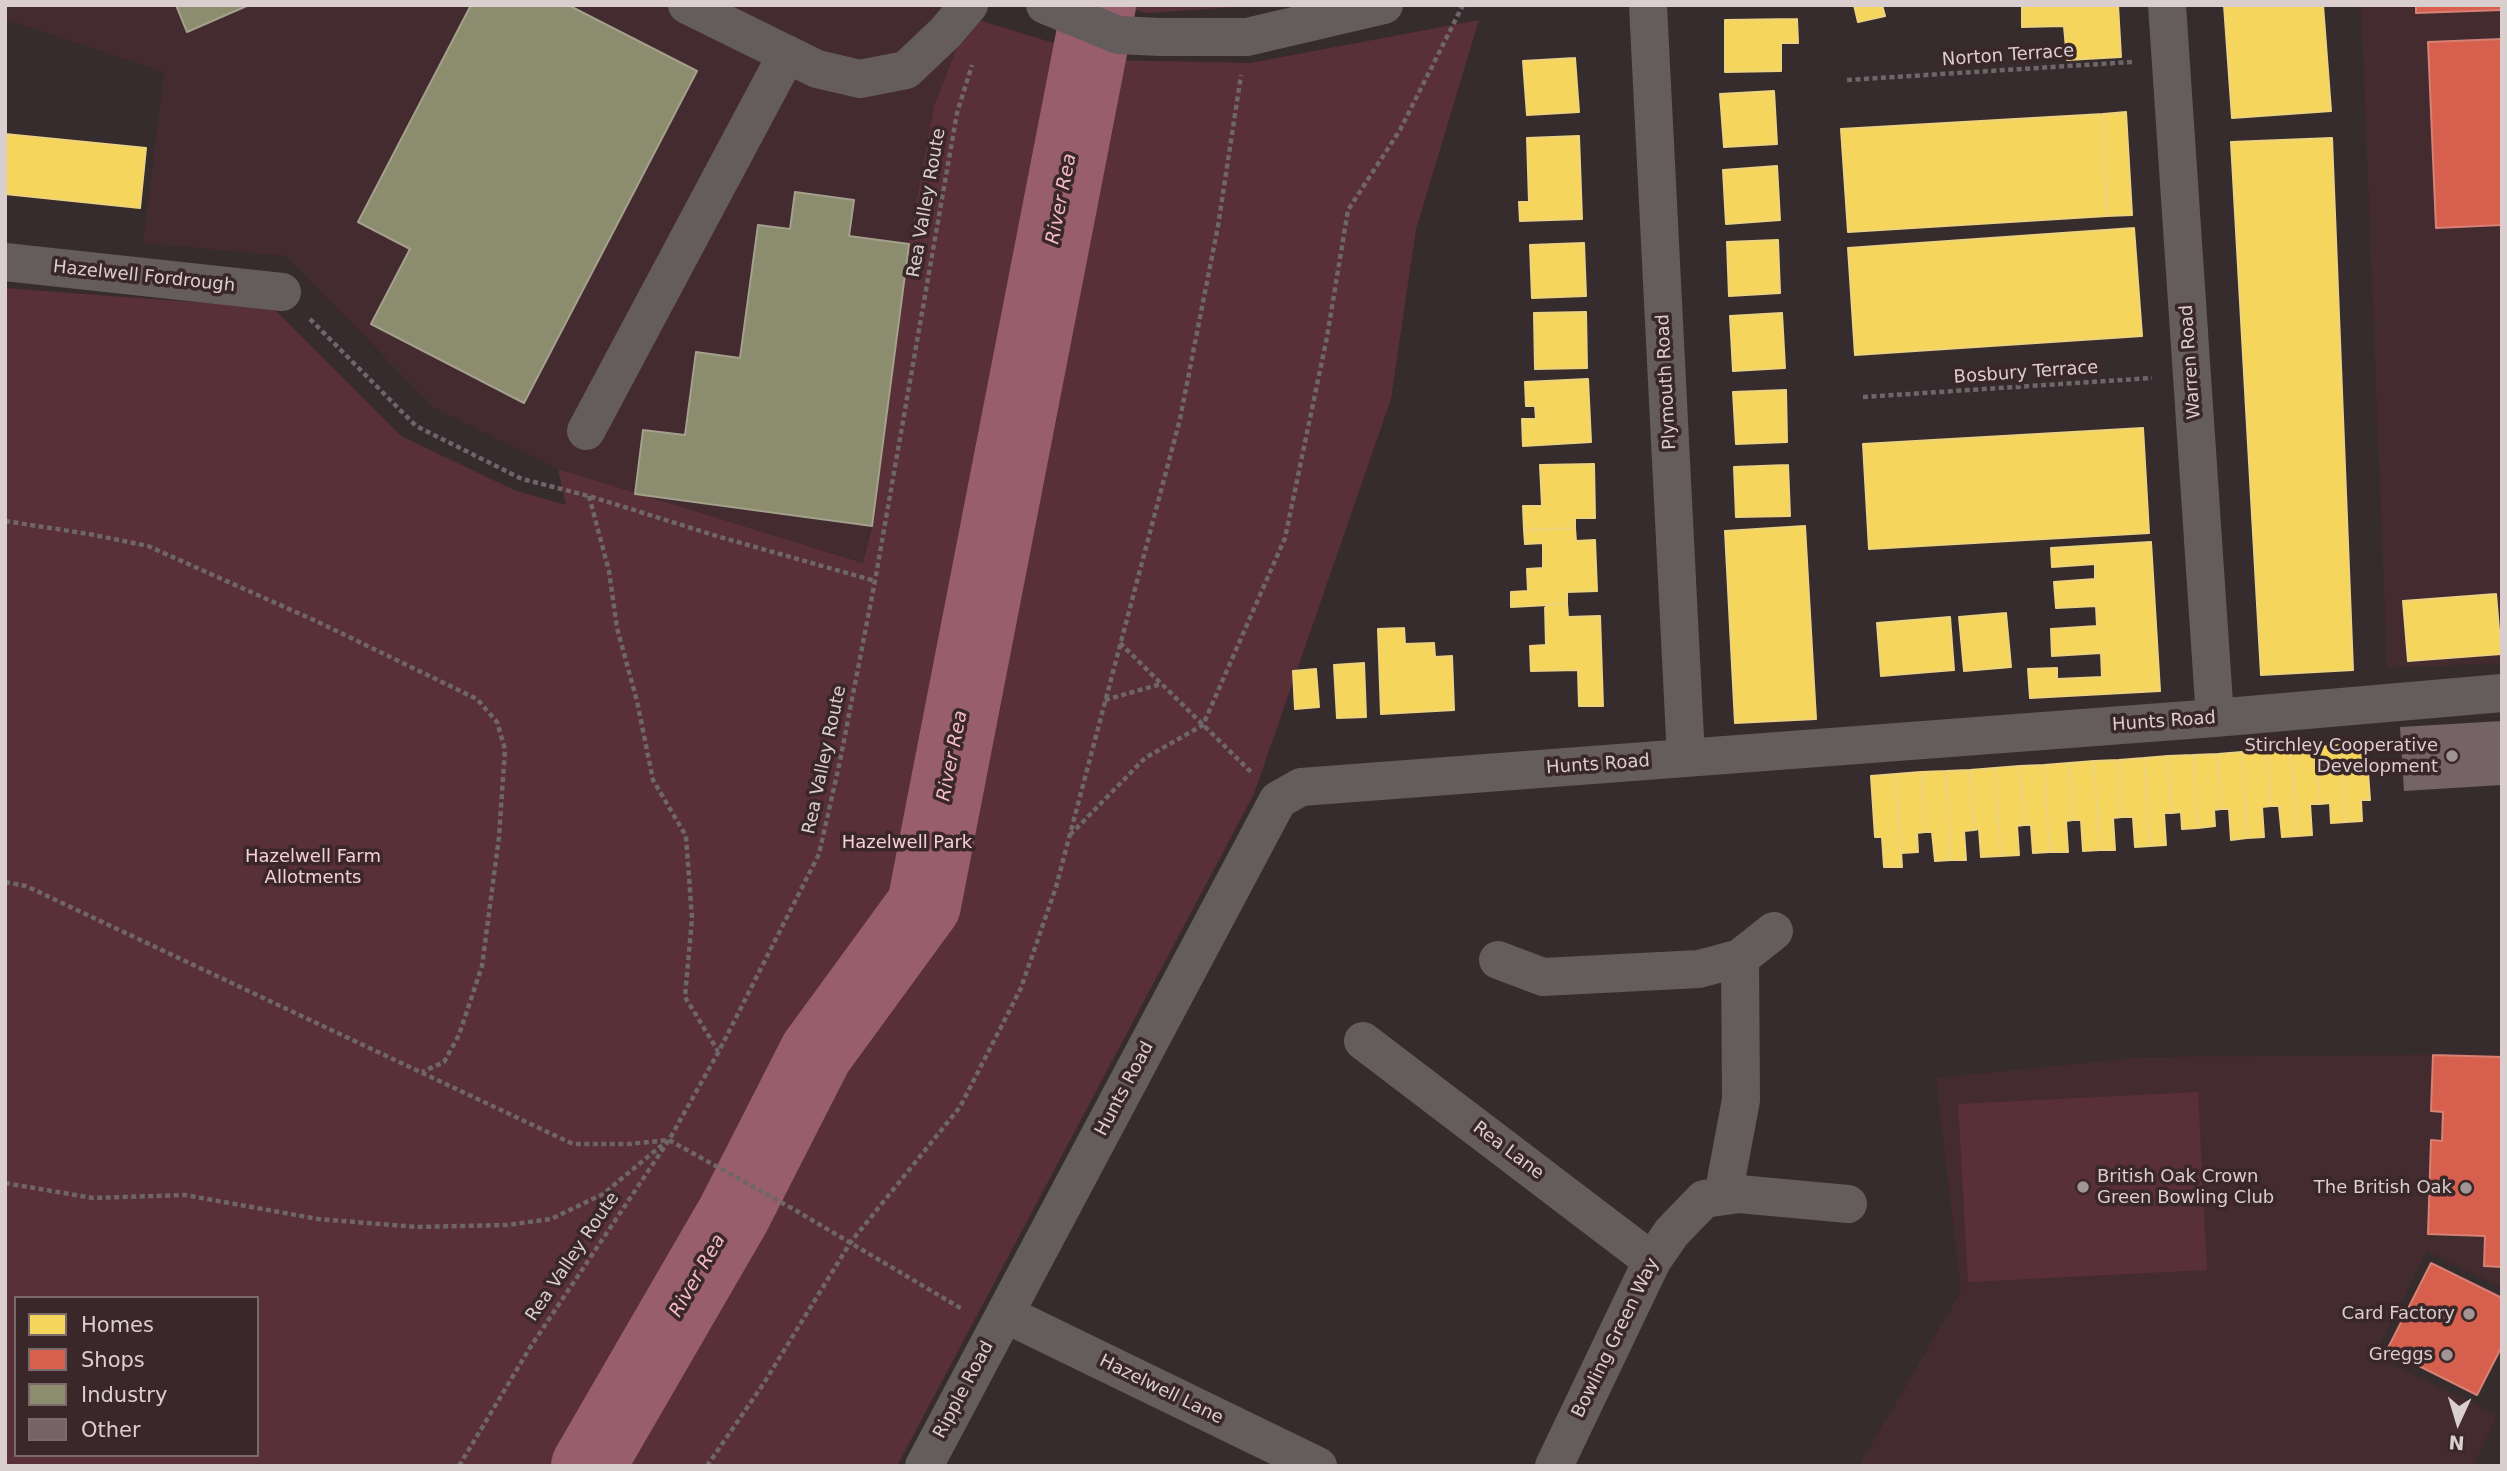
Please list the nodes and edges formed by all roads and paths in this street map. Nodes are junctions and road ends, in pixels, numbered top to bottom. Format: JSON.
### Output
{"nodes":[{"id":1,"x":687,"y":5,"type":"edge"},
{"id":2,"x":969,"y":5,"type":"edge"},
{"id":3,"x":1045,"y":5,"type":"edge"},
{"id":4,"x":1384,"y":5,"type":"edge"},
{"id":5,"x":1464,"y":5,"type":"edge"},
{"id":6,"x":1648,"y":5,"type":"edge"},
{"id":7,"x":2167,"y":5,"type":"edge"},
{"id":8,"x":1247,"y":37,"type":"junction"},
{"id":9,"x":787,"y":54,"type":"junction"},
{"id":10,"x":2171,"y":59,"type":"junction"},
{"id":11,"x":974,"y":61,"type":"dead end"},
{"id":12,"x":1847,"y":80,"type":"dead end"},
{"id":13,"x":5,"y":262,"type":"edge"},
{"id":14,"x":282,"y":292,"type":"joint"},
{"id":15,"x":2192,"y":376,"type":"junction"},
{"id":16,"x":1863,"y":397,"type":"dead end"},
{"id":17,"x":586,"y":431,"type":"dead end"},
{"id":18,"x":589,"y":496,"type":"junction"},
{"id":19,"x":5,"y":521,"type":"edge"},
{"id":20,"x":874,"y":580,"type":"junction"},
{"id":21,"x":1120,"y":642,"type":"junction"},
{"id":22,"x":1162,"y":684,"type":"junction"},
{"id":23,"x":2502,"y":693,"type":"edge"},
{"id":24,"x":1105,"y":700,"type":"junction"},
{"id":25,"x":2215,"y":718,"type":"junction"},
{"id":26,"x":1203,"y":725,"type":"junction"},
{"id":27,"x":1686,"y":758,"type":"junction"},
{"id":28,"x":1278,"y":800,"type":"junction"},
{"id":29,"x":1069,"y":836,"type":"junction"},
{"id":30,"x":5,"y":882,"type":"edge"},
{"id":31,"x":1774,"y":932,"type":"dead end"},
{"id":32,"x":1740,"y":958,"type":"junction"},
{"id":33,"x":1497,"y":960,"type":"dead end"},
{"id":34,"x":1363,"y":1041,"type":"dead end"},
{"id":35,"x":719,"y":1051,"type":"junction"},
{"id":36,"x":422,"y":1072,"type":"junction"},
{"id":37,"x":668,"y":1140,"type":"junction"},
{"id":38,"x":5,"y":1183,"type":"edge"},
{"id":39,"x":1723,"y":1196,"type":"junction"},
{"id":40,"x":1848,"y":1204,"type":"dead end"},
{"id":41,"x":849,"y":1243,"type":"junction"},
{"id":42,"x":1652,"y":1261,"type":"junction"},
{"id":43,"x":1005,"y":1314,"type":"junction"},
{"id":44,"x":1314,"y":1465,"type":"edge"},
{"id":45,"x":459,"y":1466,"type":"edge"},
{"id":46,"x":707,"y":1466,"type":"edge"},
{"id":47,"x":923,"y":1466,"type":"edge"},
{"id":48,"x":1554,"y":1466,"type":"edge"}],
"edges":[{"from":1,"to":9,"type":"street"},
{"from":2,"to":9,"type":"street"},
{"from":3,"to":8,"type":"street"},
{"from":4,"to":8,"type":"street"},
{"from":5,"to":26,"type":"path"},
{"from":6,"to":27,"type":"street","name":"Plymouth Road"},
{"from":7,"to":10,"type":"street","name":"Warren Road"},
{"from":8,"to":21,"type":"path"},
{"from":9,"to":17,"type":"street"},
{"from":10,"to":12,"type":"path","name":"Norton Terrace"},
{"from":10,"to":15,"type":"street","name":"Warren Road"},
{"from":11,"to":20,"type":"path","name":"Rea Valley Route"},
{"from":13,"to":14,"type":"street","name":"Hazelwell Fordrough"},
{"from":14,"to":18,"type":"path"},
{"from":15,"to":16,"type":"path","name":"Bosbury Terrace"},
{"from":15,"to":25,"type":"street","name":"Warren Road"},
{"from":18,"to":20,"type":"path"},
{"from":18,"to":35,"type":"path"},
{"from":19,"to":36,"type":"path"},
{"from":20,"to":35,"type":"path","name":"Rea Valley Route"},
{"from":21,"to":22,"type":"path"},
{"from":21,"to":24,"type":"path"},
{"from":22,"to":24,"type":"path"},
{"from":22,"to":26,"type":"path"},
{"from":23,"to":25,"type":"street","name":"Hunts Road"},
{"from":24,"to":29,"type":"path"},
{"from":25,"to":27,"type":"street","name":"Hunts Road"},
{"from":26,"to":28,"type":"path"},
{"from":26,"to":29,"type":"path"},
{"from":27,"to":28,"type":"street","name":"Hunts Road"},
{"from":28,"to":43,"type":"street","name":"Hunts Road"},
{"from":29,"to":41,"type":"path"},
{"from":30,"to":36,"type":"path"},
{"from":31,"to":32,"type":"street"},
{"from":32,"to":33,"type":"street"},
{"from":32,"to":39,"type":"street"},
{"from":34,"to":42,"type":"street","name":"Rea Lane"},
{"from":35,"to":37,"type":"path","name":"Rea Valley Route"},
{"from":36,"to":37,"type":"path"},
{"from":37,"to":38,"type":"path"},
{"from":37,"to":41,"type":"path"},
{"from":37,"to":45,"type":"path","name":"Rea Valley Route"},
{"from":39,"to":40,"type":"street","name":"Bowling Green Way"},
{"from":39,"to":42,"type":"street","name":"Bowling Green Way"},
{"from":41,"to":43,"type":"path"},
{"from":41,"to":46,"type":"path"},
{"from":42,"to":48,"type":"street","name":"Bowling Green Way"},
{"from":43,"to":44,"type":"street","name":"Hazelwell Lane"},
{"from":43,"to":47,"type":"street","name":"Ripple Road"}]}
